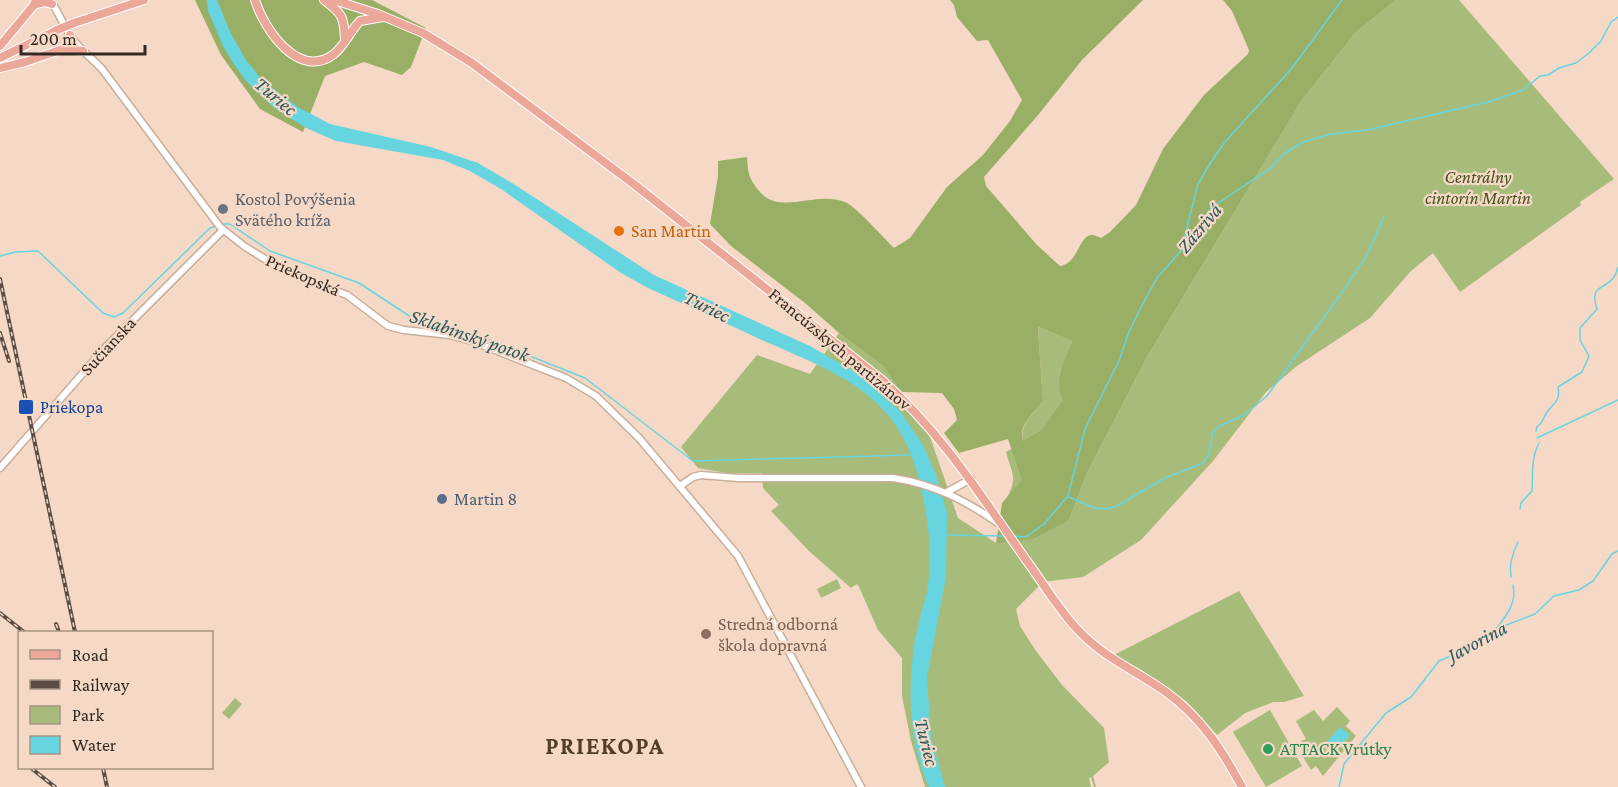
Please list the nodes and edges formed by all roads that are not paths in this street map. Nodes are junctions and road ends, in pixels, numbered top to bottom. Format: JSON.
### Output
{"nodes":[{"id":1,"x":144,"y":0,"type":"edge"},
{"id":2,"x":324,"y":0,"type":"edge"},
{"id":3,"x":334,"y":0,"type":"edge"},
{"id":4,"x":51,"y":2,"type":"edge"},
{"id":5,"x":345,"y":2,"type":"edge"},
{"id":6,"x":35,"y":3,"type":"edge"},
{"id":7,"x":256,"y":4,"type":"edge"},
{"id":8,"x":385,"y":16,"type":"junction"},
{"id":9,"x":70,"y":35,"type":"junction"},
{"id":10,"x":345,"y":40,"type":"junction"},
{"id":11,"x":0,"y":46,"type":"edge"},
{"id":12,"x":63,"y":49,"type":"junction"},
{"id":13,"x":82,"y":51,"type":"junction"},
{"id":14,"x":0,"y":58,"type":"edge"},
{"id":15,"x":0,"y":68,"type":"edge"},
{"id":16,"x":222,"y":229,"type":"junction"},
{"id":17,"x":960,"y":465,"type":"junction"},
{"id":18,"x":0,"y":468,"type":"edge"},
{"id":19,"x":971,"y":479,"type":"junction"},
{"id":20,"x":680,"y":486,"type":"junction"},
{"id":21,"x":959,"y":487,"type":"junction"},
{"id":22,"x":945,"y":492,"type":"junction"},
{"id":23,"x":1001,"y":525,"type":"junction"},
{"id":24,"x":861,"y":787,"type":"edge"},
{"id":25,"x":1242,"y":787,"type":"edge"}],
"edges":[{"from":1,"to":14,"type":"main road","bridge":true},
{"from":2,"to":10,"type":"main road"},
{"from":3,"to":5,"type":"main road","name":"Francúzskych partizánov"},
{"from":4,"to":6,"type":"main road"},
{"from":4,"to":9,"type":"street","name":"Priekopská"},
{"from":5,"to":8,"type":"main road","name":"Francúzskych partizánov"},
{"from":6,"to":11,"type":"main road"},
{"from":7,"to":10,"type":"main road"},
{"from":8,"to":10,"type":"main road"},
{"from":8,"to":17,"type":"main road","name":"Francúzskych partizánov"},
{"from":9,"to":12,"type":"main road"},
{"from":9,"to":13,"type":"street","name":"Priekopská"},
{"from":12,"to":13,"type":"main road"},
{"from":12,"to":15,"type":"main road"},
{"from":13,"to":16,"type":"street","name":"Priekopská"},
{"from":16,"to":18,"type":"street","name":"Sučianska"},
{"from":16,"to":20,"type":"street","name":"Priekopská"},
{"from":17,"to":19,"type":"main road","name":"Francúzskych partizánov"},
{"from":17,"to":21,"type":"street"},
{"from":19,"to":21,"type":"street"},
{"from":19,"to":23,"type":"main road","name":"Francúzskych partizánov"},
{"from":20,"to":22,"type":"street"},
{"from":20,"to":24,"type":"street","name":"Priekopská"},
{"from":21,"to":22,"type":"street"},
{"from":22,"to":23,"type":"street"},
{"from":23,"to":25,"type":"main road","name":"Francúzskych partizánov"}]}
